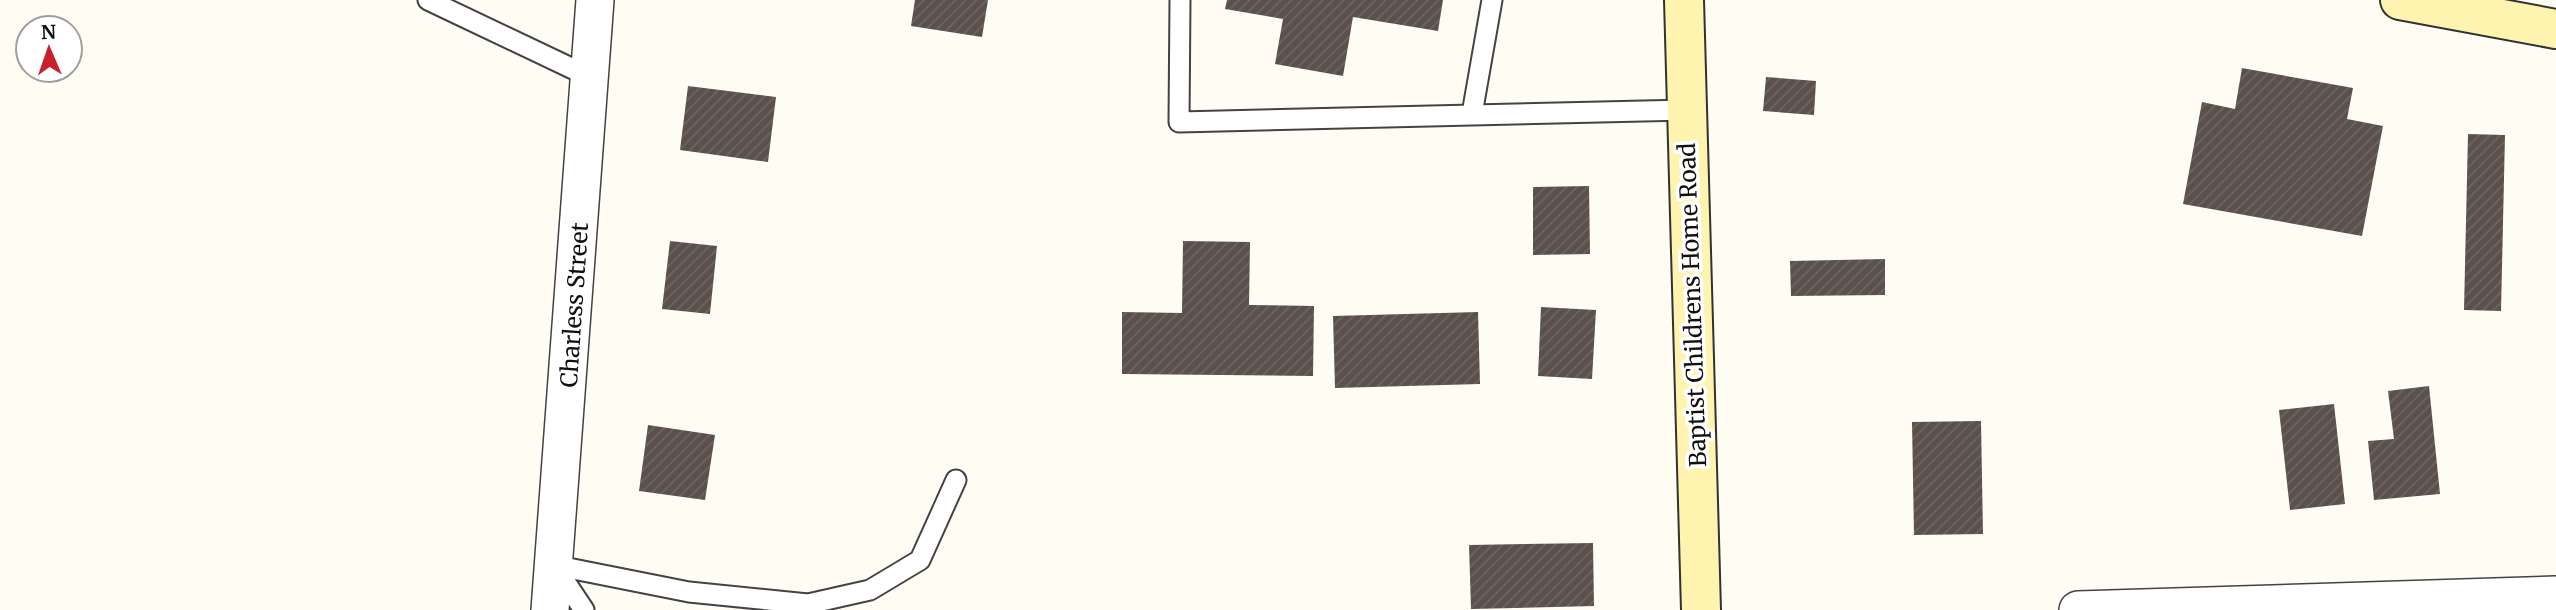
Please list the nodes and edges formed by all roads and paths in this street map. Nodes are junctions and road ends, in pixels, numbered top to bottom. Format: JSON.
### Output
{"nodes":[{"id":1,"x":428,"y":0,"type":"edge"},
{"id":2,"x":595,"y":0,"type":"edge"},
{"id":3,"x":1180,"y":0,"type":"edge"},
{"id":4,"x":1492,"y":0,"type":"edge"},
{"id":5,"x":1684,"y":0,"type":"edge"},
{"id":6,"x":2404,"y":0,"type":"edge"},
{"id":7,"x":2556,"y":29,"type":"edge"},
{"id":8,"x":590,"y":78,"type":"junction"},
{"id":9,"x":1687,"y":110,"type":"junction"},
{"id":10,"x":1472,"y":114,"type":"junction"},
{"id":11,"x":956,"y":480,"type":"dead end"},
{"id":12,"x":553,"y":565,"type":"junction"},
{"id":13,"x":2556,"y":595,"type":"edge"},
{"id":14,"x":688,"y":601,"type":"edge"},
{"id":15,"x":550,"y":610,"type":"edge"},
{"id":16,"x":584,"y":610,"type":"edge"},
{"id":17,"x":1701,"y":610,"type":"edge"},
{"id":18,"x":2078,"y":610,"type":"edge"}],
"edges":[{"from":1,"to":8,"type":"lane"},
{"from":2,"to":8,"type":"street","name":"Charless Street"},
{"from":3,"to":10,"type":"lane"},
{"from":4,"to":10,"type":"lane"},
{"from":5,"to":9,"type":"street","name":"Baptist Childrens Home Road"},
{"from":6,"to":7,"type":"street"},
{"from":8,"to":12,"type":"street","name":"Charless Street"},
{"from":9,"to":10,"type":"lane"},
{"from":9,"to":17,"type":"street","name":"Baptist Childrens Home Road"},
{"from":11,"to":14,"type":"lane"},
{"from":12,"to":14,"type":"lane"},
{"from":12,"to":15,"type":"street","name":"Charless Street"},
{"from":12,"to":16,"type":"lane"},
{"from":13,"to":18,"type":"street"}]}
